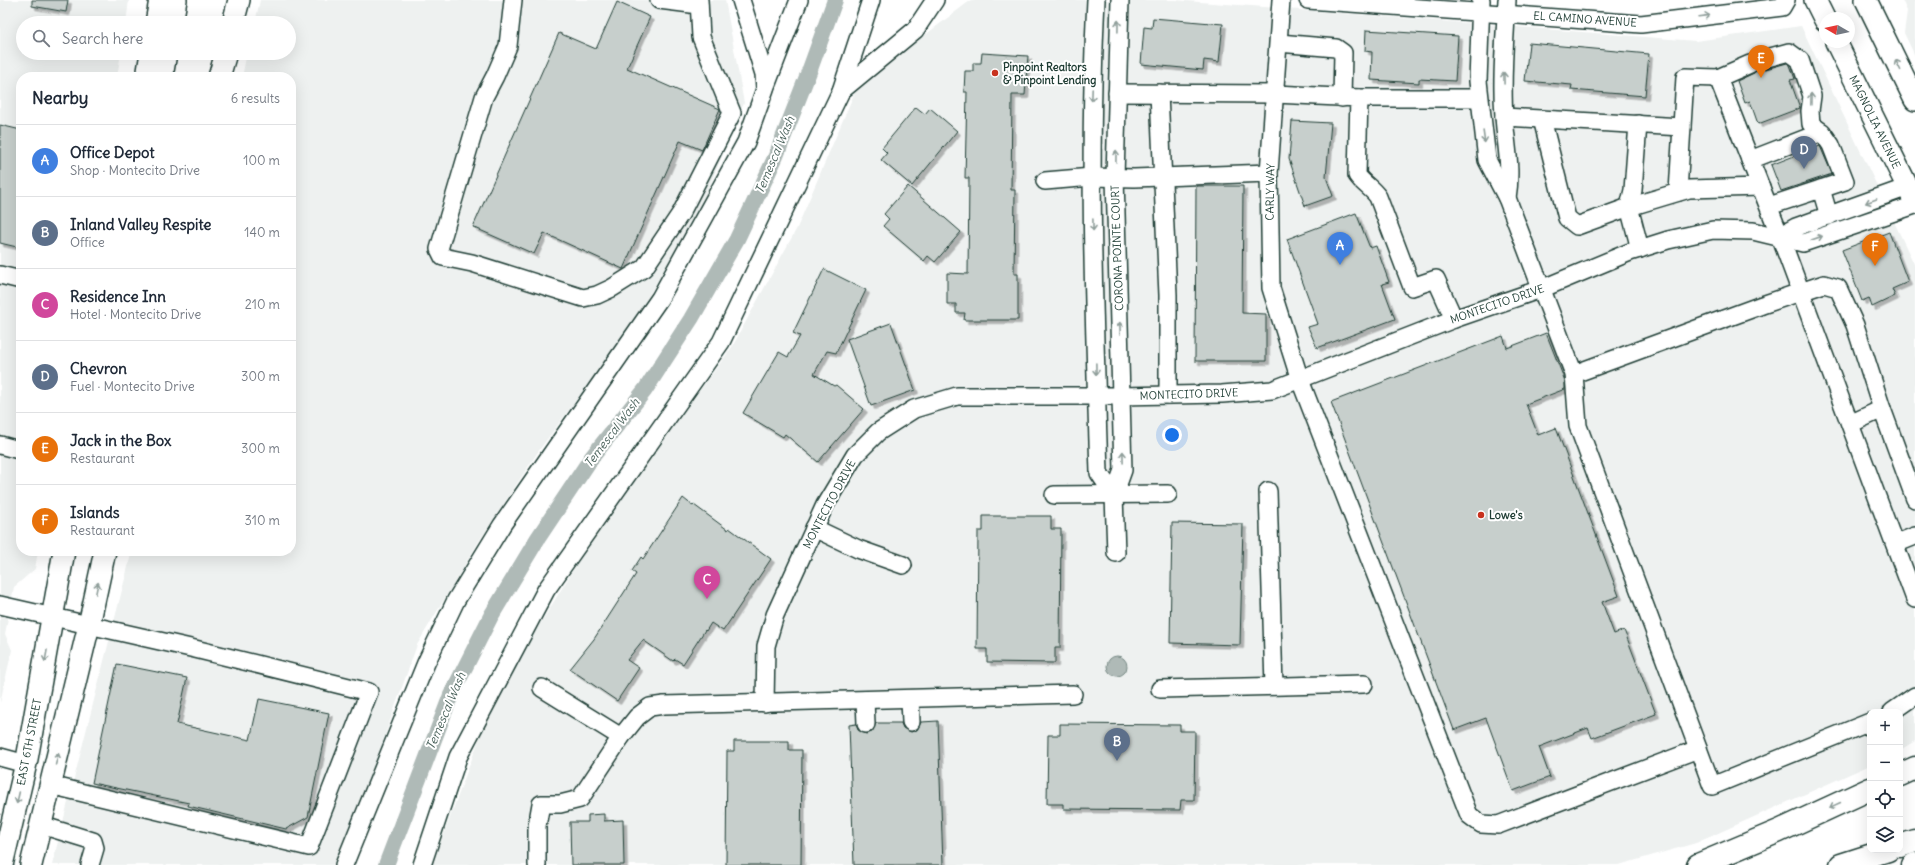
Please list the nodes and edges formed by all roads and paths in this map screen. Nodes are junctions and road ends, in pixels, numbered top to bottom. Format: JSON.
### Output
{"nodes":[{"id":1,"x":160,"y":0,"type":"edge"},
{"id":2,"x":176,"y":0,"type":"edge"},
{"id":3,"x":239,"y":0,"type":"edge"},
{"id":4,"x":513,"y":0,"type":"edge"},
{"id":5,"x":659,"y":0,"type":"edge"},
{"id":6,"x":741,"y":0,"type":"edge"},
{"id":7,"x":798,"y":0,"type":"edge"},
{"id":8,"x":871,"y":0,"type":"edge"},
{"id":9,"x":935,"y":0,"type":"edge"},
{"id":10,"x":1096,"y":0,"type":"edge"},
{"id":11,"x":1120,"y":0,"type":"edge"},
{"id":12,"x":1282,"y":0,"type":"edge"},
{"id":13,"x":1308,"y":0,"type":"edge"},
{"id":14,"x":1786,"y":0,"type":"edge"},
{"id":15,"x":1815,"y":0,"type":"edge"},
{"id":16,"x":1866,"y":0,"type":"edge"},
{"id":17,"x":699,"y":2,"type":"edge"},
{"id":18,"x":1480,"y":6,"type":"edge"},
{"id":19,"x":1507,"y":7,"type":"edge"},
{"id":20,"x":1821,"y":12,"type":"edge"},
{"id":21,"x":157,"y":16,"type":"edge"},
{"id":22,"x":173,"y":16,"type":"edge"},
{"id":23,"x":235,"y":16,"type":"edge"},
{"id":24,"x":1279,"y":43,"type":"junction"},
{"id":25,"x":1839,"y":48,"type":"edge"},
{"id":26,"x":150,"y":60,"type":"edge"},
{"id":27,"x":165,"y":60,"type":"edge"},
{"id":28,"x":224,"y":60,"type":"edge"},
{"id":29,"x":148,"y":72,"type":"edge"},
{"id":30,"x":163,"y":72,"type":"edge"},
{"id":31,"x":220,"y":72,"type":"edge"},
{"id":32,"x":1718,"y":78,"type":"junction"},
{"id":33,"x":765,"y":89,"type":"junction"},
{"id":34,"x":841,"y":91,"type":"junction"},
{"id":35,"x":1117,"y":93,"type":"junction"},
{"id":36,"x":1159,"y":93,"type":"junction"},
{"id":37,"x":1275,"y":94,"type":"junction"},
{"id":38,"x":1351,"y":98,"type":"junction"},
{"id":39,"x":1479,"y":98,"type":"junction"},
{"id":40,"x":1915,"y":100,"type":"edge"},
{"id":41,"x":1504,"y":117,"type":"junction"},
{"id":42,"x":1542,"y":119,"type":"junction"},
{"id":43,"x":1638,"y":124,"type":"junction"},
{"id":44,"x":1682,"y":127,"type":"junction"},
{"id":45,"x":1822,"y":132,"type":"junction"},
{"id":46,"x":1750,"y":160,"type":"junction"},
{"id":47,"x":1269,"y":173,"type":"junction"},
{"id":48,"x":1092,"y":177,"type":"junction"},
{"id":49,"x":1115,"y":177,"type":"junction"},
{"id":50,"x":1164,"y":177,"type":"junction"},
{"id":51,"x":1045,"y":180,"type":"dead end"},
{"id":52,"x":1761,"y":187,"type":"junction"},
{"id":53,"x":1820,"y":189,"type":"junction"},
{"id":54,"x":1678,"y":192,"type":"junction"},
{"id":55,"x":1508,"y":198,"type":"junction"},
{"id":56,"x":1913,"y":198,"type":"edge"},
{"id":57,"x":1768,"y":206,"type":"junction"},
{"id":58,"x":1629,"y":207,"type":"junction"},
{"id":59,"x":1829,"y":216,"type":"junction"},
{"id":60,"x":1780,"y":236,"type":"junction"},
{"id":61,"x":1640,"y":249,"type":"junction"},
{"id":62,"x":0,"y":275,"type":"edge"},
{"id":63,"x":16,"y":279,"type":"edge"},
{"id":64,"x":1541,"y":289,"type":"junction"},
{"id":65,"x":1801,"y":292,"type":"junction"},
{"id":66,"x":1454,"y":319,"type":"junction"},
{"id":67,"x":1574,"y":374,"type":"junction"},
{"id":68,"x":1300,"y":380,"type":"junction"},
{"id":69,"x":1168,"y":395,"type":"junction"},
{"id":70,"x":1097,"y":396,"type":"junction"},
{"id":71,"x":1121,"y":396,"type":"junction"},
{"id":72,"x":1882,"y":409,"type":"junction"},
{"id":73,"x":1850,"y":424,"type":"junction"},
{"id":74,"x":0,"y":445,"type":"edge"},
{"id":75,"x":16,"y":449,"type":"edge"},
{"id":76,"x":1268,"y":491,"type":"dead end"},
{"id":77,"x":1168,"y":494,"type":"dead end"},
{"id":78,"x":1054,"y":495,"type":"dead end"},
{"id":79,"x":1114,"y":495,"type":"junction"},
{"id":80,"x":1915,"y":499,"type":"edge"},
{"id":81,"x":814,"y":528,"type":"junction"},
{"id":82,"x":1915,"y":536,"type":"edge"},
{"id":83,"x":1895,"y":544,"type":"junction"},
{"id":84,"x":1116,"y":553,"type":"dead end"},
{"id":85,"x":63,"y":556,"type":"edge"},
{"id":86,"x":104,"y":556,"type":"edge"},
{"id":87,"x":903,"y":565,"type":"dead end"},
{"id":88,"x":1915,"y":599,"type":"edge"},
{"id":89,"x":0,"y":605,"type":"edge"},
{"id":90,"x":53,"y":618,"type":"junction"},
{"id":91,"x":89,"y":625,"type":"junction"},
{"id":92,"x":1364,"y":684,"type":"dead end"},
{"id":93,"x":1274,"y":686,"type":"junction"},
{"id":94,"x":542,"y":688,"type":"dead end"},
{"id":95,"x":1160,"y":689,"type":"dead end"},
{"id":96,"x":1074,"y":694,"type":"dead end"},
{"id":97,"x":1915,"y":696,"type":"edge"},
{"id":98,"x":910,"y":699,"type":"junction"},
{"id":99,"x":865,"y":700,"type":"junction"},
{"id":100,"x":765,"y":703,"type":"junction"},
{"id":101,"x":1896,"y":709,"type":"edge"},
{"id":102,"x":911,"y":722,"type":"dead end"},
{"id":103,"x":1867,"y":723,"type":"edge"},
{"id":104,"x":866,"y":724,"type":"dead end"},
{"id":105,"x":621,"y":737,"type":"junction"},
{"id":106,"x":1698,"y":749,"type":"junction"},
{"id":107,"x":0,"y":757,"type":"edge"},
{"id":108,"x":26,"y":764,"type":"junction"},
{"id":109,"x":1915,"y":768,"type":"edge"},
{"id":110,"x":1903,"y":774,"type":"edge"},
{"id":111,"x":50,"y":786,"type":"junction"},
{"id":112,"x":1867,"y":790,"type":"edge"},
{"id":113,"x":41,"y":825,"type":"junction"},
{"id":114,"x":1915,"y":841,"type":"edge"},
{"id":115,"x":1903,"y":845,"type":"edge"},
{"id":116,"x":1879,"y":853,"type":"edge"},
{"id":117,"x":2,"y":865,"type":"edge"},
{"id":118,"x":31,"y":865,"type":"edge"},
{"id":119,"x":90,"y":865,"type":"edge"},
{"id":120,"x":344,"y":865,"type":"edge"},
{"id":121,"x":422,"y":865,"type":"edge"},
{"id":122,"x":537,"y":865,"type":"edge"},
{"id":123,"x":1698,"y":865,"type":"edge"},
{"id":124,"x":1841,"y":865,"type":"edge"}],
"edges":[{"from":1,"to":21,"type":"main road"},
{"from":2,"to":22,"type":"main road"},
{"from":3,"to":23,"type":"main road"},
{"from":4,"to":17,"type":"street"},
{"from":5,"to":17,"type":"street"},
{"from":6,"to":33,"type":"street"},
{"from":7,"to":33,"type":"street"},
{"from":8,"to":34,"type":"street"},
{"from":9,"to":34,"type":"street"},
{"from":10,"to":48,"type":"street","name":"CORONA POINTE COURT","one_way":true},
{"from":35,"to":11,"type":"street","name":"CORONA POINTE COURT","one_way":true},
{"from":12,"to":24,"type":"street","name":"CARLY WAY"},
{"from":13,"to":18,"type":"street","name":"EL CAMINO AVENUE"},
{"from":19,"to":14,"type":"street","name":"EL CAMINO AVENUE","one_way":true},
{"from":15,"to":20,"type":"main road"},
{"from":40,"to":16,"type":"main road","one_way":true},
{"from":18,"to":19,"type":"street","name":"EL CAMINO AVENUE"},
{"from":18,"to":39,"type":"street"},
{"from":41,"to":19,"type":"street","one_way":true},
{"from":24,"to":37,"type":"street","name":"CARLY WAY"},
{"from":24,"to":38,"type":"street"},
{"from":25,"to":56,"type":"main road","name":"MAGNOLIA AVENUE"},
{"from":26,"to":29,"type":"main road"},
{"from":27,"to":30,"type":"main road"},
{"from":28,"to":31,"type":"main road"},
{"from":32,"to":44,"type":"street"},
{"from":45,"to":32,"type":"street","one_way":true},
{"from":32,"to":46,"type":"street"},
{"from":33,"to":120,"type":"street"},
{"from":34,"to":121,"type":"street"},
{"from":35,"to":36,"type":"street"},
{"from":49,"to":35,"type":"street","name":"CORONA POINTE COURT","one_way":true},
{"from":36,"to":37,"type":"street"},
{"from":36,"to":50,"type":"street"},
{"from":37,"to":38,"type":"street"},
{"from":37,"to":47,"type":"street","name":"CARLY WAY"},
{"from":38,"to":39,"type":"street"},
{"from":38,"to":66,"type":"street"},
{"from":39,"to":55,"type":"street","one_way":true},
{"from":41,"to":42,"type":"street"},
{"from":41,"to":55,"type":"street"},
{"from":42,"to":43,"type":"street"},
{"from":42,"to":58,"type":"street"},
{"from":43,"to":44,"type":"street"},
{"from":43,"to":58,"type":"street"},
{"from":44,"to":54,"type":"street"},
{"from":45,"to":46,"type":"street"},
{"from":45,"to":53,"type":"street"},
{"from":46,"to":52,"type":"street"},
{"from":47,"to":50,"type":"street"},
{"from":47,"to":68,"type":"street","name":"CARLY WAY"},
{"from":48,"to":49,"type":"street"},
{"from":48,"to":51,"type":"street"},
{"from":48,"to":70,"type":"street","name":"CORONA POINTE COURT","one_way":true},
{"from":49,"to":50,"type":"street"},
{"from":71,"to":49,"type":"street","name":"CORONA POINTE COURT","one_way":true},
{"from":50,"to":69,"type":"street"},
{"from":52,"to":54,"type":"street"},
{"from":52,"to":57,"type":"street"},
{"from":53,"to":57,"type":"street"},
{"from":53,"to":59,"type":"street"},
{"from":54,"to":58,"type":"street"},
{"from":55,"to":64,"type":"street"},
{"from":56,"to":59,"type":"street","one_way":true},
{"from":60,"to":56,"type":"street","name":"MONTECITO DRIVE","one_way":true},
{"from":57,"to":60,"type":"street"},
{"from":58,"to":61,"type":"street"},
{"from":59,"to":60,"type":"street"},
{"from":60,"to":61,"type":"street","name":"MONTECITO DRIVE"},
{"from":60,"to":65,"type":"street"},
{"from":61,"to":64,"type":"street","name":"MONTECITO DRIVE"},
{"from":62,"to":63,"type":"street"},
{"from":64,"to":66,"type":"street","name":"MONTECITO DRIVE"},
{"from":64,"to":67,"type":"street"},
{"from":65,"to":67,"type":"street"},
{"from":65,"to":72,"type":"street"},
{"from":65,"to":73,"type":"street"},
{"from":66,"to":68,"type":"street","name":"MONTECITO DRIVE"},
{"from":67,"to":106,"type":"street"},
{"from":68,"to":69,"type":"street","name":"MONTECITO DRIVE"},
{"from":68,"to":106,"type":"street","name":"CARLY WAY"},
{"from":69,"to":71,"type":"street","name":"MONTECITO DRIVE"},
{"from":70,"to":71,"type":"street","name":"MONTECITO DRIVE"},
{"from":70,"to":79,"type":"street","name":"CORONA POINTE COURT"},
{"from":70,"to":81,"type":"street","name":"MONTECITO DRIVE"},
{"from":79,"to":71,"type":"street","name":"CORONA POINTE COURT","one_way":true},
{"from":72,"to":73,"type":"street"},
{"from":72,"to":80,"type":"street"},
{"from":73,"to":83,"type":"street"},
{"from":74,"to":75,"type":"street"},
{"from":76,"to":93,"type":"street"},
{"from":77,"to":79,"type":"street"},
{"from":78,"to":79,"type":"street"},
{"from":79,"to":84,"type":"street"},
{"from":81,"to":87,"type":"street"},
{"from":81,"to":100,"type":"street","name":"MONTECITO DRIVE"},
{"from":82,"to":83,"type":"street"},
{"from":83,"to":88,"type":"street"},
{"from":85,"to":90,"type":"main road","name":"EAST 6TH STREET"},
{"from":91,"to":86,"type":"main road","one_way":true},
{"from":89,"to":90,"type":"street"},
{"from":90,"to":91,"type":"street"},
{"from":90,"to":108,"type":"main road","name":"EAST 6TH STREET","one_way":true},
{"from":111,"to":91,"type":"main road","one_way":true},
{"from":91,"to":111,"type":"street"},
{"from":92,"to":93,"type":"street"},
{"from":93,"to":95,"type":"street"},
{"from":94,"to":105,"type":"street"},
{"from":96,"to":98,"type":"street"},
{"from":97,"to":101,"type":"street"},
{"from":98,"to":99,"type":"street"},
{"from":98,"to":102,"type":"street"},
{"from":99,"to":100,"type":"street"},
{"from":99,"to":104,"type":"street"},
{"from":100,"to":105,"type":"street"},
{"from":103,"to":106,"type":"street"},
{"from":105,"to":122,"type":"street"},
{"from":107,"to":108,"type":"street"},
{"from":108,"to":117,"type":"main road","name":"EAST 6TH STREET","one_way":true},
{"from":109,"to":110,"type":"highway"},
{"from":111,"to":113,"type":"main road"},
{"from":112,"to":123,"type":"highway","one_way":true},
{"from":113,"to":118,"type":"main road"},
{"from":113,"to":119,"type":"street"},
{"from":114,"to":115,"type":"highway"},
{"from":116,"to":124,"type":"highway"}]}
